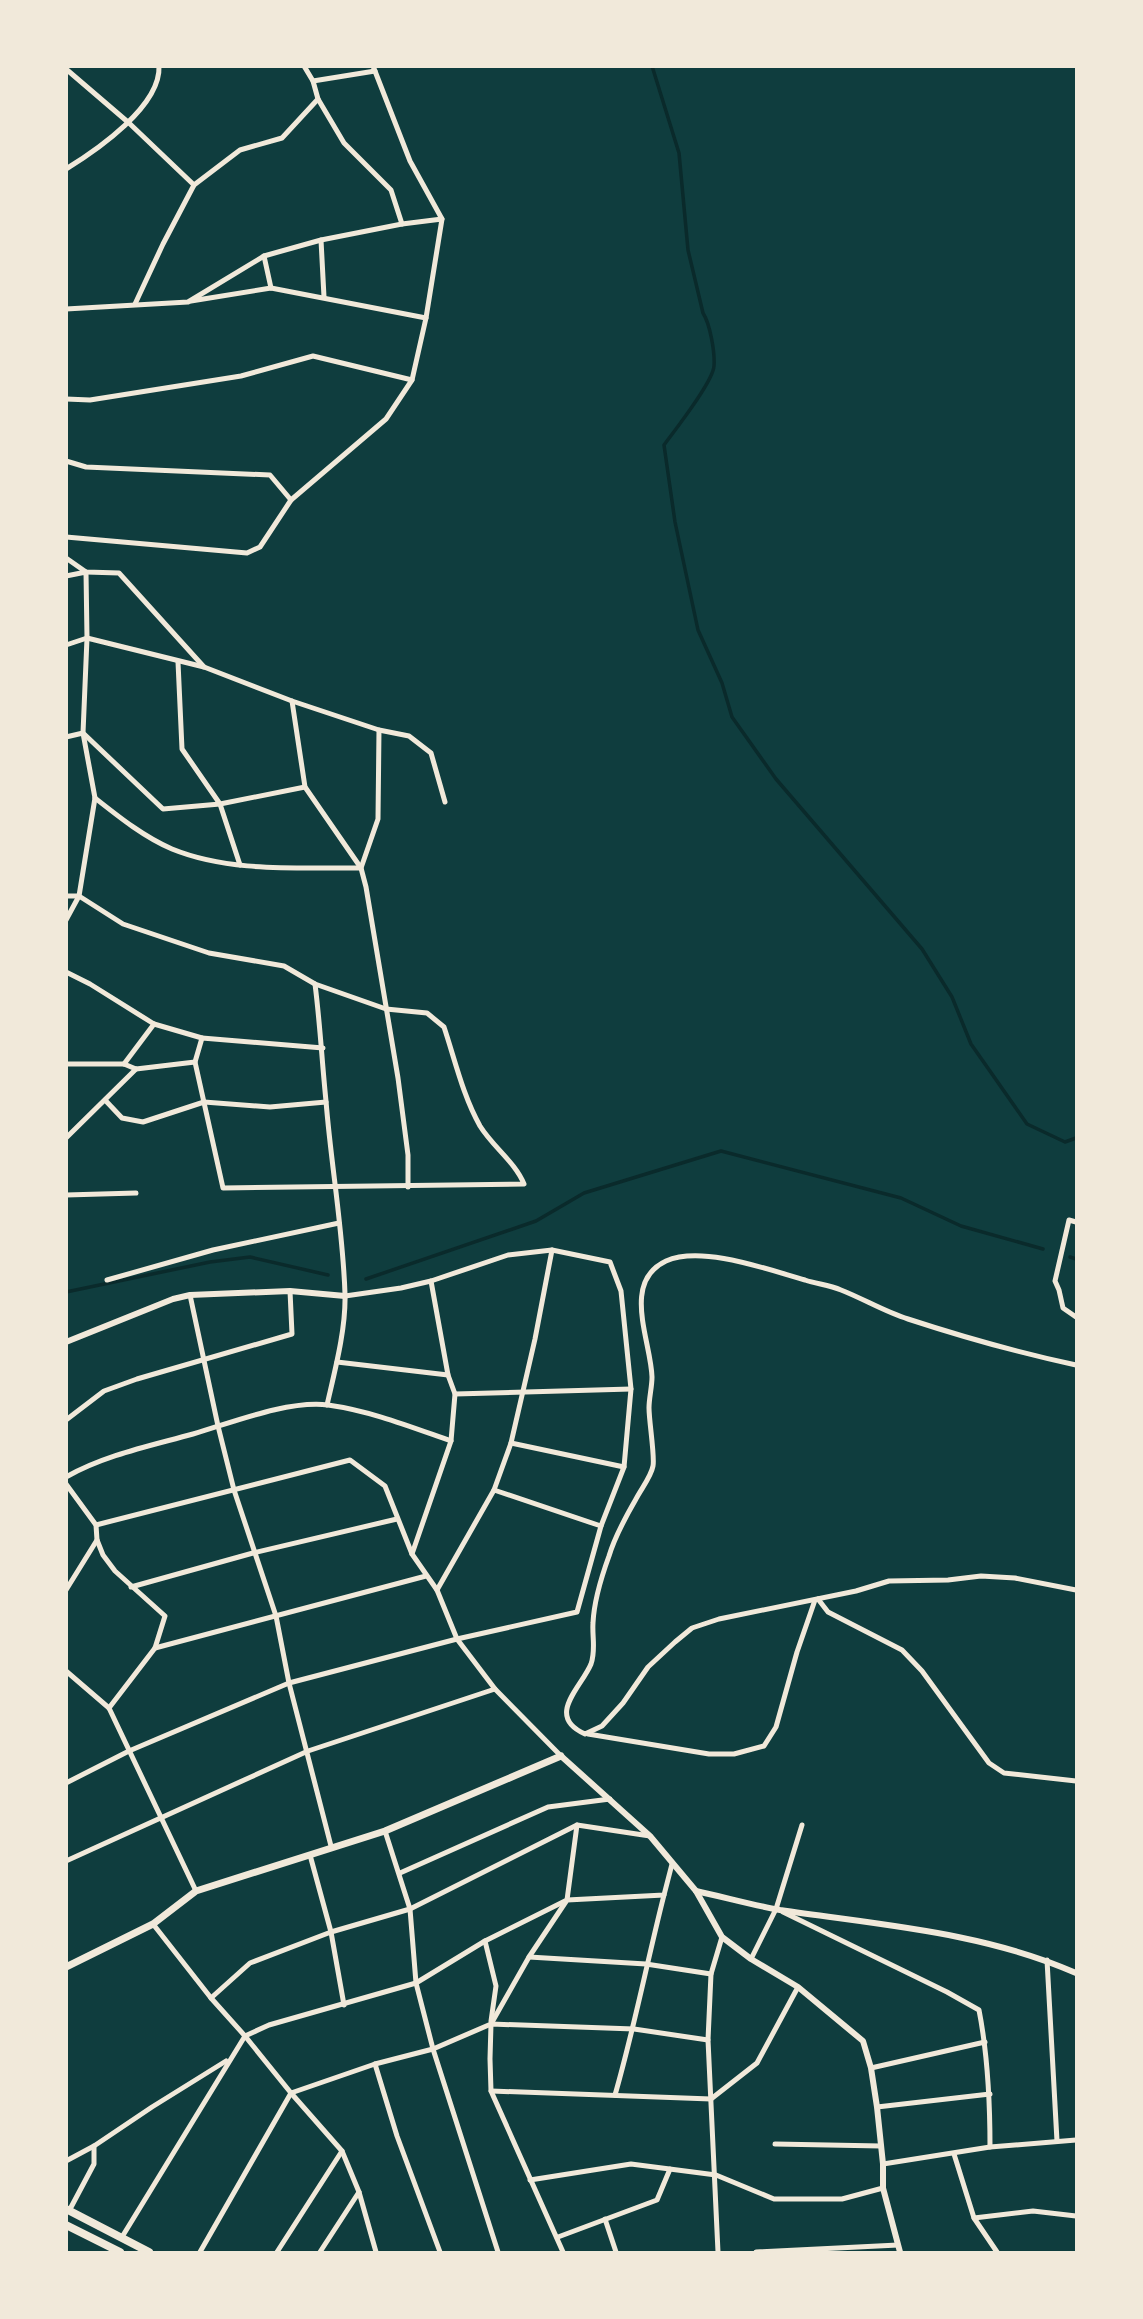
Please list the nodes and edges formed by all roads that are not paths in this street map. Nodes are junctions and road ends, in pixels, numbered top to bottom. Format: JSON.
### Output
{"nodes":[{"id":1,"x":159,"y":66,"type":"edge"},
{"id":2,"x":304,"y":66,"type":"edge"},
{"id":3,"x":66,"y":69,"type":"edge"},
{"id":4,"x":374,"y":69,"type":"edge"},
{"id":5,"x":313,"y":81,"type":"junction"},
{"id":6,"x":318,"y":99,"type":"junction"},
{"id":7,"x":129,"y":123,"type":"junction"},
{"id":8,"x":66,"y":169,"type":"edge"},
{"id":9,"x":194,"y":185,"type":"junction"},
{"id":10,"x":442,"y":219,"type":"junction"},
{"id":11,"x":402,"y":224,"type":"junction"},
{"id":12,"x":321,"y":240,"type":"junction"},
{"id":13,"x":264,"y":256,"type":"junction"},
{"id":14,"x":271,"y":288,"type":"junction"},
{"id":15,"x":324,"y":297,"type":"junction"},
{"id":16,"x":188,"y":302,"type":"junction"},
{"id":17,"x":135,"y":304,"type":"junction"},
{"id":18,"x":66,"y":309,"type":"edge"},
{"id":19,"x":426,"y":318,"type":"junction"},
{"id":20,"x":412,"y":380,"type":"junction"},
{"id":21,"x":66,"y":399,"type":"edge"},
{"id":22,"x":66,"y":461,"type":"edge"},
{"id":23,"x":291,"y":500,"type":"junction"},
{"id":24,"x":66,"y":537,"type":"edge"},
{"id":25,"x":66,"y":558,"type":"edge"},
{"id":26,"x":86,"y":572,"type":"junction"},
{"id":27,"x":66,"y":576,"type":"edge"},
{"id":28,"x":87,"y":638,"type":"junction"},
{"id":29,"x":66,"y":645,"type":"edge"},
{"id":30,"x":178,"y":662,"type":"junction"},
{"id":31,"x":204,"y":667,"type":"junction"},
{"id":32,"x":292,"y":701,"type":"junction"},
{"id":33,"x":379,"y":730,"type":"junction"},
{"id":34,"x":83,"y":733,"type":"junction"},
{"id":35,"x":66,"y":737,"type":"edge"},
{"id":36,"x":305,"y":787,"type":"junction"},
{"id":37,"x":95,"y":798,"type":"junction"},
{"id":38,"x":445,"y":802,"type":"dead end"},
{"id":39,"x":220,"y":804,"type":"junction"},
{"id":40,"x":240,"y":865,"type":"junction"},
{"id":41,"x":361,"y":868,"type":"junction"},
{"id":42,"x":66,"y":896,"type":"edge"},
{"id":43,"x":79,"y":896,"type":"junction"},
{"id":44,"x":66,"y":920,"type":"edge"},
{"id":45,"x":66,"y":972,"type":"edge"},
{"id":46,"x":315,"y":984,"type":"junction"},
{"id":47,"x":386,"y":1009,"type":"junction"},
{"id":48,"x":154,"y":1024,"type":"junction"},
{"id":49,"x":202,"y":1038,"type":"junction"},
{"id":50,"x":323,"y":1048,"type":"junction"},
{"id":51,"x":195,"y":1062,"type":"junction"},
{"id":52,"x":124,"y":1064,"type":"junction"},
{"id":53,"x":67,"y":1065,"type":"edge"},
{"id":54,"x":136,"y":1069,"type":"junction"},
{"id":55,"x":106,"y":1100,"type":"junction"},
{"id":56,"x":204,"y":1102,"type":"junction"},
{"id":57,"x":326,"y":1102,"type":"junction"},
{"id":58,"x":66,"y":1138,"type":"edge"},
{"id":59,"x":336,"y":1185,"type":"junction"},
{"id":60,"x":408,"y":1187,"type":"junction"},
{"id":61,"x":136,"y":1192,"type":"dead end"},
{"id":62,"x":66,"y":1195,"type":"edge"},
{"id":63,"x":1076,"y":1222,"type":"edge"},
{"id":64,"x":339,"y":1223,"type":"junction"},
{"id":65,"x":552,"y":1250,"type":"junction"},
{"id":66,"x":107,"y":1280,"type":"dead end"},
{"id":67,"x":431,"y":1280,"type":"junction"},
{"id":68,"x":290,"y":1291,"type":"junction"},
{"id":69,"x":190,"y":1295,"type":"junction"},
{"id":70,"x":345,"y":1296,"type":"junction"},
{"id":71,"x":1076,"y":1318,"type":"edge"},
{"id":72,"x":66,"y":1342,"type":"edge"},
{"id":73,"x":204,"y":1359,"type":"junction"},
{"id":74,"x":337,"y":1362,"type":"junction"},
{"id":75,"x":1076,"y":1366,"type":"edge"},
{"id":76,"x":448,"y":1375,"type":"junction"},
{"id":77,"x":631,"y":1389,"type":"junction"},
{"id":78,"x":522,"y":1392,"type":"junction"},
{"id":79,"x":455,"y":1394,"type":"junction"},
{"id":80,"x":327,"y":1405,"type":"junction"},
{"id":81,"x":66,"y":1420,"type":"edge"},
{"id":82,"x":218,"y":1426,"type":"junction"},
{"id":83,"x":451,"y":1441,"type":"junction"},
{"id":84,"x":511,"y":1443,"type":"junction"},
{"id":85,"x":624,"y":1467,"type":"junction"},
{"id":86,"x":66,"y":1476,"type":"edge"},
{"id":87,"x":66,"y":1484,"type":"edge"},
{"id":88,"x":234,"y":1490,"type":"junction"},
{"id":89,"x":494,"y":1490,"type":"junction"},
{"id":90,"x":397,"y":1519,"type":"junction"},
{"id":91,"x":96,"y":1525,"type":"junction"},
{"id":92,"x":601,"y":1526,"type":"junction"},
{"id":93,"x":97,"y":1540,"type":"junction"},
{"id":94,"x":253,"y":1553,"type":"junction"},
{"id":95,"x":412,"y":1555,"type":"junction"},
{"id":96,"x":426,"y":1576,"type":"junction"},
{"id":97,"x":131,"y":1587,"type":"junction"},
{"id":98,"x":66,"y":1590,"type":"edge"},
{"id":99,"x":437,"y":1590,"type":"junction"},
{"id":100,"x":1076,"y":1590,"type":"edge"},
{"id":101,"x":816,"y":1599,"type":"junction"},
{"id":102,"x":275,"y":1616,"type":"junction"},
{"id":103,"x":457,"y":1639,"type":"junction"},
{"id":104,"x":155,"y":1648,"type":"junction"},
{"id":105,"x":66,"y":1671,"type":"edge"},
{"id":106,"x":289,"y":1683,"type":"junction"},
{"id":107,"x":495,"y":1689,"type":"junction"},
{"id":108,"x":109,"y":1708,"type":"junction"},
{"id":109,"x":585,"y":1734,"type":"junction"},
{"id":110,"x":308,"y":1751,"type":"junction"},
{"id":111,"x":128,"y":1752,"type":"junction"},
{"id":112,"x":561,"y":1756,"type":"junction"},
{"id":113,"x":1076,"y":1781,"type":"edge"},
{"id":114,"x":66,"y":1783,"type":"edge"},
{"id":115,"x":610,"y":1799,"type":"junction"},
{"id":116,"x":162,"y":1818,"type":"junction"},
{"id":117,"x":577,"y":1825,"type":"junction"},
{"id":118,"x":802,"y":1825,"type":"dead end"},
{"id":119,"x":385,"y":1830,"type":"junction"},
{"id":120,"x":650,"y":1836,"type":"junction"},
{"id":121,"x":331,"y":1846,"type":"junction"},
{"id":122,"x":310,"y":1855,"type":"junction"},
{"id":123,"x":66,"y":1861,"type":"edge"},
{"id":124,"x":672,"y":1864,"type":"junction"},
{"id":125,"x":400,"y":1873,"type":"junction"},
{"id":126,"x":195,"y":1891,"type":"junction"},
{"id":127,"x":696,"y":1891,"type":"junction"},
{"id":128,"x":664,"y":1895,"type":"junction"},
{"id":129,"x":567,"y":1900,"type":"junction"},
{"id":130,"x":410,"y":1909,"type":"junction"},
{"id":131,"x":776,"y":1909,"type":"junction"},
{"id":132,"x":153,"y":1924,"type":"junction"},
{"id":133,"x":331,"y":1931,"type":"junction"},
{"id":134,"x":722,"y":1937,"type":"junction"},
{"id":135,"x":485,"y":1941,"type":"junction"},
{"id":136,"x":529,"y":1957,"type":"junction"},
{"id":137,"x":751,"y":1959,"type":"junction"},
{"id":138,"x":1046,"y":1960,"type":"junction"},
{"id":139,"x":646,"y":1964,"type":"junction"},
{"id":140,"x":66,"y":1967,"type":"edge"},
{"id":141,"x":1076,"y":1973,"type":"edge"},
{"id":142,"x":711,"y":1974,"type":"junction"},
{"id":143,"x":416,"y":1983,"type":"junction"},
{"id":144,"x":798,"y":1987,"type":"junction"},
{"id":145,"x":211,"y":1998,"type":"junction"},
{"id":146,"x":344,"y":2005,"type":"junction"},
{"id":147,"x":491,"y":2024,"type":"junction"},
{"id":148,"x":634,"y":2029,"type":"junction"},
{"id":149,"x":245,"y":2036,"type":"junction"},
{"id":150,"x":708,"y":2040,"type":"junction"},
{"id":151,"x":985,"y":2042,"type":"junction"},
{"id":152,"x":433,"y":2049,"type":"junction"},
{"id":153,"x":229,"y":2060,"type":"junction"},
{"id":154,"x":375,"y":2064,"type":"junction"},
{"id":155,"x":871,"y":2068,"type":"junction"},
{"id":156,"x":491,"y":2091,"type":"junction"},
{"id":157,"x":291,"y":2093,"type":"junction"},
{"id":158,"x":990,"y":2094,"type":"junction"},
{"id":159,"x":615,"y":2095,"type":"junction"},
{"id":160,"x":711,"y":2099,"type":"junction"},
{"id":161,"x":877,"y":2107,"type":"junction"},
{"id":162,"x":1076,"y":2140,"type":"edge"},
{"id":163,"x":1057,"y":2141,"type":"junction"},
{"id":164,"x":775,"y":2144,"type":"dead end"},
{"id":165,"x":94,"y":2146,"type":"junction"},
{"id":166,"x":881,"y":2146,"type":"junction"},
{"id":167,"x":990,"y":2147,"type":"junction"},
{"id":168,"x":342,"y":2151,"type":"junction"},
{"id":169,"x":954,"y":2154,"type":"junction"},
{"id":170,"x":66,"y":2161,"type":"edge"},
{"id":171,"x":883,"y":2164,"type":"junction"},
{"id":172,"x":670,"y":2169,"type":"junction"},
{"id":173,"x":716,"y":2175,"type":"junction"},
{"id":174,"x":530,"y":2180,"type":"junction"},
{"id":175,"x":883,"y":2188,"type":"junction"},
{"id":176,"x":359,"y":2192,"type":"junction"},
{"id":177,"x":68,"y":2210,"type":"edge"},
{"id":178,"x":1076,"y":2216,"type":"edge"},
{"id":179,"x":974,"y":2218,"type":"junction"},
{"id":180,"x":605,"y":2219,"type":"junction"},
{"id":181,"x":66,"y":2225,"type":"edge"},
{"id":182,"x":122,"y":2236,"type":"junction"},
{"id":183,"x":558,"y":2237,"type":"junction"},
{"id":184,"x":898,"y":2245,"type":"junction"},
{"id":185,"x":120,"y":2252,"type":"edge"},
{"id":186,"x":149,"y":2252,"type":"edge"},
{"id":187,"x":200,"y":2252,"type":"edge"},
{"id":188,"x":277,"y":2252,"type":"edge"},
{"id":189,"x":320,"y":2252,"type":"edge"},
{"id":190,"x":376,"y":2252,"type":"edge"},
{"id":191,"x":440,"y":2252,"type":"edge"},
{"id":192,"x":498,"y":2252,"type":"edge"},
{"id":193,"x":563,"y":2252,"type":"edge"},
{"id":194,"x":616,"y":2252,"type":"edge"},
{"id":195,"x":718,"y":2252,"type":"edge"},
{"id":196,"x":756,"y":2252,"type":"edge"},
{"id":197,"x":900,"y":2252,"type":"edge"},
{"id":198,"x":997,"y":2252,"type":"edge"}],
"edges":[{"from":1,"to":7,"type":"street"},
{"from":2,"to":5,"type":"street"},
{"from":3,"to":7,"type":"street"},
{"from":4,"to":5,"type":"street"},
{"from":4,"to":10,"type":"street"},
{"from":5,"to":6,"type":"street"},
{"from":6,"to":9,"type":"street"},
{"from":6,"to":11,"type":"street"},
{"from":7,"to":8,"type":"street"},
{"from":7,"to":9,"type":"street"},
{"from":9,"to":17,"type":"street"},
{"from":10,"to":11,"type":"street"},
{"from":10,"to":19,"type":"street"},
{"from":11,"to":12,"type":"street"},
{"from":12,"to":13,"type":"street"},
{"from":12,"to":15,"type":"street"},
{"from":13,"to":14,"type":"street"},
{"from":13,"to":16,"type":"street"},
{"from":14,"to":15,"type":"street"},
{"from":14,"to":16,"type":"street"},
{"from":15,"to":19,"type":"street"},
{"from":16,"to":17,"type":"street"},
{"from":17,"to":18,"type":"street"},
{"from":19,"to":20,"type":"street"},
{"from":20,"to":21,"type":"street"},
{"from":20,"to":23,"type":"street"},
{"from":22,"to":23,"type":"street"},
{"from":23,"to":24,"type":"street"},
{"from":25,"to":26,"type":"street"},
{"from":26,"to":27,"type":"street"},
{"from":26,"to":28,"type":"street"},
{"from":26,"to":31,"type":"street"},
{"from":28,"to":29,"type":"street"},
{"from":28,"to":30,"type":"street"},
{"from":28,"to":34,"type":"street"},
{"from":30,"to":31,"type":"street"},
{"from":30,"to":39,"type":"street"},
{"from":31,"to":32,"type":"street"},
{"from":32,"to":33,"type":"street"},
{"from":32,"to":36,"type":"street"},
{"from":33,"to":38,"type":"street"},
{"from":33,"to":41,"type":"street"},
{"from":34,"to":35,"type":"street"},
{"from":34,"to":37,"type":"street"},
{"from":34,"to":39,"type":"street"},
{"from":36,"to":39,"type":"street"},
{"from":36,"to":41,"type":"street"},
{"from":37,"to":40,"type":"street"},
{"from":37,"to":43,"type":"street"},
{"from":39,"to":40,"type":"street"},
{"from":40,"to":41,"type":"street"},
{"from":41,"to":47,"type":"street"},
{"from":42,"to":43,"type":"street"},
{"from":43,"to":44,"type":"street"},
{"from":43,"to":46,"type":"street"},
{"from":45,"to":48,"type":"street"},
{"from":46,"to":47,"type":"street"},
{"from":46,"to":50,"type":"street"},
{"from":47,"to":60,"type":"street"},
{"from":47,"to":60,"type":"street"},
{"from":48,"to":49,"type":"street"},
{"from":48,"to":52,"type":"street"},
{"from":49,"to":50,"type":"street"},
{"from":49,"to":51,"type":"street"},
{"from":50,"to":57,"type":"street"},
{"from":51,"to":54,"type":"street"},
{"from":51,"to":56,"type":"street"},
{"from":52,"to":53,"type":"street"},
{"from":52,"to":54,"type":"street"},
{"from":54,"to":55,"type":"street"},
{"from":55,"to":56,"type":"street"},
{"from":55,"to":58,"type":"street"},
{"from":56,"to":57,"type":"street"},
{"from":56,"to":59,"type":"street"},
{"from":57,"to":59,"type":"street"},
{"from":59,"to":60,"type":"street"},
{"from":59,"to":64,"type":"street"},
{"from":61,"to":62,"type":"street"},
{"from":63,"to":71,"type":"street"},
{"from":64,"to":66,"type":"street"},
{"from":64,"to":70,"type":"street"},
{"from":65,"to":67,"type":"street"},
{"from":65,"to":77,"type":"street"},
{"from":65,"to":78,"type":"street"},
{"from":67,"to":70,"type":"street"},
{"from":67,"to":76,"type":"street"},
{"from":68,"to":69,"type":"street"},
{"from":68,"to":70,"type":"street"},
{"from":68,"to":73,"type":"street"},
{"from":69,"to":72,"type":"street"},
{"from":69,"to":73,"type":"street"},
{"from":70,"to":74,"type":"street"},
{"from":73,"to":81,"type":"street"},
{"from":73,"to":82,"type":"street"},
{"from":74,"to":76,"type":"street"},
{"from":74,"to":80,"type":"street"},
{"from":75,"to":109,"type":"street"},
{"from":76,"to":79,"type":"street"},
{"from":77,"to":78,"type":"street"},
{"from":77,"to":85,"type":"street"},
{"from":78,"to":79,"type":"street"},
{"from":78,"to":84,"type":"street"},
{"from":79,"to":83,"type":"street"},
{"from":80,"to":82,"type":"street"},
{"from":80,"to":83,"type":"street"},
{"from":82,"to":86,"type":"street"},
{"from":82,"to":88,"type":"street"},
{"from":83,"to":95,"type":"street"},
{"from":84,"to":85,"type":"street"},
{"from":84,"to":89,"type":"street"},
{"from":85,"to":92,"type":"street"},
{"from":87,"to":91,"type":"street"},
{"from":88,"to":90,"type":"street"},
{"from":88,"to":91,"type":"street"},
{"from":88,"to":94,"type":"street"},
{"from":89,"to":92,"type":"street"},
{"from":89,"to":99,"type":"street"},
{"from":90,"to":94,"type":"street"},
{"from":90,"to":95,"type":"street"},
{"from":91,"to":93,"type":"street"},
{"from":92,"to":103,"type":"street"},
{"from":93,"to":97,"type":"street"},
{"from":93,"to":98,"type":"street"},
{"from":94,"to":97,"type":"street"},
{"from":94,"to":102,"type":"street"},
{"from":95,"to":96,"type":"street"},
{"from":96,"to":99,"type":"street"},
{"from":96,"to":102,"type":"street"},
{"from":97,"to":104,"type":"street"},
{"from":99,"to":103,"type":"street"},
{"from":100,"to":101,"type":"street"},
{"from":101,"to":109,"type":"street"},
{"from":101,"to":109,"type":"street"},
{"from":101,"to":113,"type":"street"},
{"from":102,"to":104,"type":"street"},
{"from":102,"to":106,"type":"street"},
{"from":103,"to":106,"type":"street"},
{"from":103,"to":107,"type":"street"},
{"from":104,"to":108,"type":"street"},
{"from":105,"to":108,"type":"street"},
{"from":106,"to":110,"type":"street"},
{"from":106,"to":111,"type":"street"},
{"from":107,"to":110,"type":"street"},
{"from":107,"to":112,"type":"street"},
{"from":108,"to":111,"type":"street"},
{"from":110,"to":116,"type":"street"},
{"from":110,"to":121,"type":"street"},
{"from":111,"to":114,"type":"street"},
{"from":111,"to":116,"type":"street"},
{"from":112,"to":115,"type":"street"},
{"from":112,"to":119,"type":"main road"},
{"from":115,"to":120,"type":"street"},
{"from":115,"to":125,"type":"street"},
{"from":116,"to":123,"type":"street"},
{"from":116,"to":126,"type":"street"},
{"from":117,"to":120,"type":"street"},
{"from":117,"to":129,"type":"street"},
{"from":117,"to":130,"type":"street"},
{"from":118,"to":131,"type":"street"},
{"from":119,"to":121,"type":"main road"},
{"from":119,"to":125,"type":"street"},
{"from":120,"to":124,"type":"street"},
{"from":121,"to":122,"type":"main road"},
{"from":122,"to":126,"type":"main road"},
{"from":122,"to":133,"type":"street"},
{"from":124,"to":127,"type":"street"},
{"from":124,"to":128,"type":"street"},
{"from":125,"to":130,"type":"street"},
{"from":126,"to":132,"type":"main road"},
{"from":127,"to":131,"type":"street"},
{"from":127,"to":134,"type":"street"},
{"from":128,"to":129,"type":"street"},
{"from":128,"to":139,"type":"street"},
{"from":129,"to":135,"type":"street"},
{"from":129,"to":136,"type":"street"},
{"from":130,"to":133,"type":"street"},
{"from":130,"to":143,"type":"street"},
{"from":131,"to":137,"type":"street"},
{"from":131,"to":138,"type":"street"},
{"from":131,"to":151,"type":"street"},
{"from":132,"to":140,"type":"main road"},
{"from":132,"to":145,"type":"street"},
{"from":133,"to":145,"type":"street"},
{"from":133,"to":146,"type":"street"},
{"from":134,"to":137,"type":"street"},
{"from":134,"to":142,"type":"street"},
{"from":135,"to":143,"type":"street"},
{"from":135,"to":147,"type":"street"},
{"from":136,"to":139,"type":"street"},
{"from":136,"to":147,"type":"street"},
{"from":137,"to":144,"type":"street"},
{"from":138,"to":141,"type":"street"},
{"from":138,"to":163,"type":"street"},
{"from":139,"to":142,"type":"street"},
{"from":139,"to":148,"type":"street"},
{"from":142,"to":150,"type":"street"},
{"from":143,"to":146,"type":"street"},
{"from":143,"to":152,"type":"street"},
{"from":144,"to":155,"type":"street"},
{"from":144,"to":160,"type":"street"},
{"from":145,"to":149,"type":"street"},
{"from":146,"to":149,"type":"street"},
{"from":147,"to":148,"type":"street"},
{"from":147,"to":152,"type":"street"},
{"from":147,"to":156,"type":"street"},
{"from":148,"to":150,"type":"street"},
{"from":148,"to":159,"type":"street"},
{"from":149,"to":153,"type":"street"},
{"from":149,"to":157,"type":"street"},
{"from":150,"to":160,"type":"street"},
{"from":151,"to":155,"type":"street"},
{"from":151,"to":158,"type":"street"},
{"from":152,"to":154,"type":"street"},
{"from":152,"to":192,"type":"street"},
{"from":153,"to":165,"type":"street"},
{"from":153,"to":182,"type":"street"},
{"from":154,"to":157,"type":"street"},
{"from":154,"to":191,"type":"street"},
{"from":155,"to":161,"type":"street"},
{"from":156,"to":159,"type":"street"},
{"from":156,"to":174,"type":"street"},
{"from":157,"to":168,"type":"street"},
{"from":157,"to":187,"type":"street"},
{"from":158,"to":161,"type":"street"},
{"from":158,"to":167,"type":"street"},
{"from":159,"to":160,"type":"street"},
{"from":160,"to":173,"type":"street"},
{"from":161,"to":166,"type":"street"},
{"from":162,"to":163,"type":"street"},
{"from":163,"to":167,"type":"street"},
{"from":164,"to":166,"type":"street"},
{"from":165,"to":170,"type":"street"},
{"from":165,"to":177,"type":"street"},
{"from":166,"to":171,"type":"street"},
{"from":167,"to":169,"type":"street"},
{"from":168,"to":176,"type":"street"},
{"from":168,"to":188,"type":"street"},
{"from":169,"to":171,"type":"street"},
{"from":169,"to":179,"type":"street"},
{"from":171,"to":175,"type":"street"},
{"from":172,"to":173,"type":"street"},
{"from":172,"to":174,"type":"street"},
{"from":172,"to":180,"type":"street"},
{"from":173,"to":175,"type":"street"},
{"from":173,"to":195,"type":"street"},
{"from":174,"to":183,"type":"street"},
{"from":175,"to":184,"type":"street"},
{"from":176,"to":189,"type":"street"},
{"from":176,"to":190,"type":"street"},
{"from":177,"to":182,"type":"main road"},
{"from":178,"to":179,"type":"street"},
{"from":179,"to":198,"type":"street"},
{"from":180,"to":183,"type":"street"},
{"from":180,"to":194,"type":"street"},
{"from":181,"to":185,"type":"main road"},
{"from":182,"to":186,"type":"main road"},
{"from":183,"to":193,"type":"street"},
{"from":184,"to":196,"type":"street"},
{"from":184,"to":197,"type":"street"}]}
